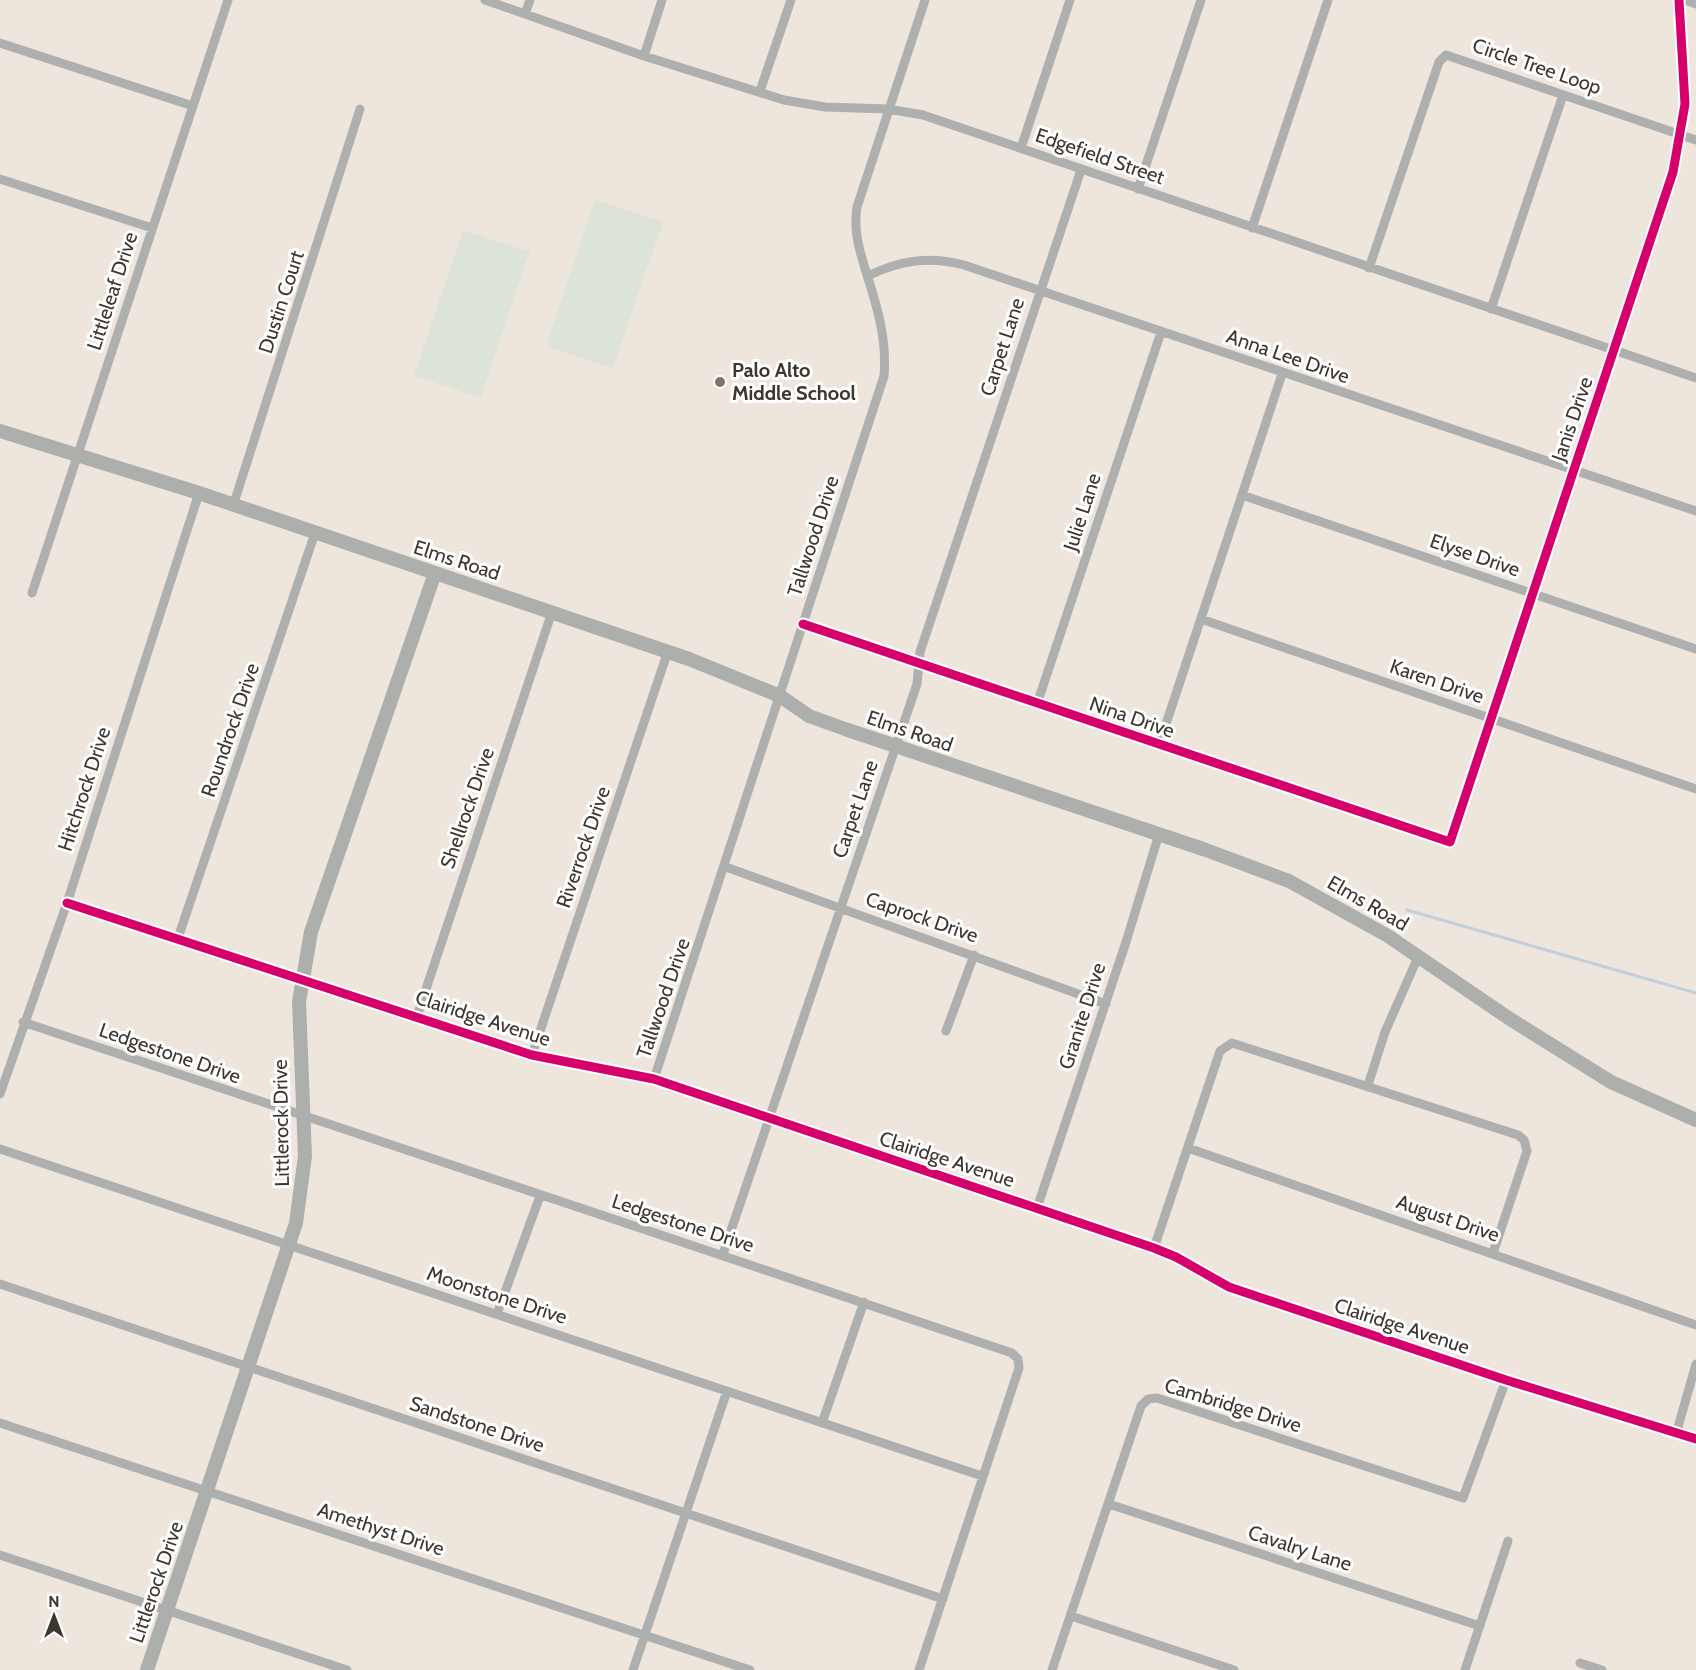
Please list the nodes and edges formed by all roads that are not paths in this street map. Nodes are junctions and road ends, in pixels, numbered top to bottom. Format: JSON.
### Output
{"nodes":[{"id":1,"x":228,"y":0,"type":"edge"},
{"id":2,"x":485,"y":0,"type":"edge"},
{"id":3,"x":530,"y":0,"type":"edge"},
{"id":4,"x":662,"y":0,"type":"edge"},
{"id":5,"x":791,"y":0,"type":"edge"},
{"id":6,"x":925,"y":0,"type":"edge"},
{"id":7,"x":1070,"y":0,"type":"edge"},
{"id":8,"x":1201,"y":0,"type":"edge"},
{"id":9,"x":1328,"y":0,"type":"edge"},
{"id":10,"x":1679,"y":0,"type":"edge"},
{"id":11,"x":1686,"y":0,"type":"edge"},
{"id":12,"x":1696,"y":4,"type":"edge"},
{"id":13,"x":525,"y":14,"type":"junction"},
{"id":14,"x":0,"y":43,"type":"edge"},
{"id":15,"x":644,"y":56,"type":"junction"},
{"id":16,"x":760,"y":91,"type":"junction"},
{"id":17,"x":1563,"y":95,"type":"junction"},
{"id":18,"x":193,"y":106,"type":"junction"},
{"id":19,"x":360,"y":109,"type":"dead end"},
{"id":20,"x":888,"y":109,"type":"junction"},
{"id":21,"x":1682,"y":135,"type":"junction"},
{"id":22,"x":1696,"y":140,"type":"edge"},
{"id":23,"x":1021,"y":148,"type":"junction"},
{"id":24,"x":1081,"y":170,"type":"junction"},
{"id":25,"x":0,"y":179,"type":"edge"},
{"id":26,"x":1138,"y":189,"type":"junction"},
{"id":27,"x":152,"y":228,"type":"junction"},
{"id":28,"x":1252,"y":228,"type":"junction"},
{"id":29,"x":1369,"y":268,"type":"junction"},
{"id":30,"x":868,"y":276,"type":"junction"},
{"id":31,"x":1039,"y":291,"type":"junction"},
{"id":32,"x":1491,"y":309,"type":"junction"},
{"id":33,"x":1161,"y":332,"type":"junction"},
{"id":34,"x":1614,"y":351,"type":"junction"},
{"id":35,"x":1282,"y":374,"type":"junction"},
{"id":36,"x":1696,"y":378,"type":"edge"},
{"id":37,"x":0,"y":431,"type":"edge"},
{"id":38,"x":77,"y":455,"type":"junction"},
{"id":39,"x":1574,"y":470,"type":"junction"},
{"id":40,"x":199,"y":493,"type":"junction"},
{"id":41,"x":1242,"y":495,"type":"junction"},
{"id":42,"x":233,"y":506,"type":"junction"},
{"id":43,"x":1696,"y":511,"type":"edge"},
{"id":44,"x":315,"y":533,"type":"junction"},
{"id":45,"x":435,"y":573,"type":"junction"},
{"id":46,"x":32,"y":593,"type":"dead end"},
{"id":47,"x":1532,"y":594,"type":"junction"},
{"id":48,"x":552,"y":612,"type":"junction"},
{"id":49,"x":1201,"y":619,"type":"junction"},
{"id":50,"x":804,"y":624,"type":"junction"},
{"id":51,"x":1696,"y":650,"type":"edge"},
{"id":52,"x":668,"y":651,"type":"junction"},
{"id":53,"x":918,"y":663,"type":"junction"},
{"id":54,"x":780,"y":696,"type":"junction"},
{"id":55,"x":1037,"y":704,"type":"junction"},
{"id":56,"x":1490,"y":718,"type":"junction"},
{"id":57,"x":1159,"y":745,"type":"junction"},
{"id":58,"x":896,"y":748,"type":"junction"},
{"id":59,"x":1696,"y":789,"type":"edge"},
{"id":60,"x":1159,"y":834,"type":"junction"},
{"id":61,"x":1450,"y":842,"type":"joint"},
{"id":62,"x":726,"y":867,"type":"junction"},
{"id":63,"x":67,"y":903,"type":"junction"},
{"id":64,"x":839,"y":908,"type":"junction"},
{"id":65,"x":178,"y":938,"type":"junction"},
{"id":66,"x":974,"y":954,"type":"junction"},
{"id":67,"x":1419,"y":957,"type":"junction"},
{"id":68,"x":301,"y":979,"type":"junction"},
{"id":69,"x":1106,"y":1004,"type":"junction"},
{"id":70,"x":417,"y":1016,"type":"junction"},
{"id":71,"x":23,"y":1022,"type":"junction"},
{"id":72,"x":946,"y":1031,"type":"dead end"},
{"id":73,"x":531,"y":1055,"type":"junction"},
{"id":74,"x":654,"y":1079,"type":"junction"},
{"id":75,"x":1368,"y":1085,"type":"junction"},
{"id":76,"x":0,"y":1094,"type":"edge"},
{"id":77,"x":303,"y":1117,"type":"junction"},
{"id":78,"x":768,"y":1119,"type":"junction"},
{"id":79,"x":1696,"y":1120,"type":"edge"},
{"id":80,"x":1188,"y":1148,"type":"junction"},
{"id":81,"x":0,"y":1149,"type":"edge"},
{"id":82,"x":540,"y":1196,"type":"junction"},
{"id":83,"x":1037,"y":1208,"type":"junction"},
{"id":84,"x":288,"y":1245,"type":"junction"},
{"id":85,"x":1154,"y":1248,"type":"junction"},
{"id":86,"x":1493,"y":1253,"type":"junction"},
{"id":87,"x":723,"y":1254,"type":"junction"},
{"id":88,"x":0,"y":1284,"type":"edge"},
{"id":89,"x":864,"y":1302,"type":"junction"},
{"id":90,"x":497,"y":1314,"type":"junction"},
{"id":91,"x":1696,"y":1325,"type":"edge"},
{"id":92,"x":1696,"y":1364,"type":"edge"},
{"id":93,"x":247,"y":1366,"type":"junction"},
{"id":94,"x":1506,"y":1380,"type":"junction"},
{"id":95,"x":727,"y":1391,"type":"junction"},
{"id":96,"x":0,"y":1423,"type":"edge"},
{"id":97,"x":822,"y":1423,"type":"junction"},
{"id":98,"x":1676,"y":1434,"type":"junction"},
{"id":99,"x":1696,"y":1440,"type":"edge"},
{"id":100,"x":982,"y":1476,"type":"junction"},
{"id":101,"x":207,"y":1491,"type":"junction"},
{"id":102,"x":1109,"y":1504,"type":"junction"},
{"id":103,"x":686,"y":1513,"type":"junction"},
{"id":104,"x":1508,"y":1541,"type":"dead end"},
{"id":105,"x":0,"y":1555,"type":"edge"},
{"id":106,"x":943,"y":1599,"type":"junction"},
{"id":107,"x":167,"y":1611,"type":"junction"},
{"id":108,"x":1071,"y":1616,"type":"junction"},
{"id":109,"x":1480,"y":1626,"type":"junction"},
{"id":110,"x":645,"y":1635,"type":"junction"},
{"id":111,"x":1580,"y":1663,"type":"dead end"},
{"id":112,"x":147,"y":1670,"type":"edge"},
{"id":113,"x":347,"y":1670,"type":"edge"},
{"id":114,"x":633,"y":1670,"type":"edge"},
{"id":115,"x":750,"y":1670,"type":"edge"},
{"id":116,"x":919,"y":1670,"type":"edge"},
{"id":117,"x":1052,"y":1670,"type":"edge"},
{"id":118,"x":1234,"y":1670,"type":"edge"},
{"id":119,"x":1465,"y":1670,"type":"edge"},
{"id":120,"x":1602,"y":1670,"type":"edge"}],
"edges":[{"from":1,"to":18,"type":"street","name":"Littleleaf Drive"},
{"from":2,"to":13,"type":"street","name":"Edgefield Street"},
{"from":3,"to":13,"type":"street"},
{"from":4,"to":15,"type":"street"},
{"from":5,"to":16,"type":"street"},
{"from":6,"to":20,"type":"street","name":"Tallwood Drive"},
{"from":7,"to":23,"type":"street"},
{"from":8,"to":26,"type":"street"},
{"from":9,"to":28,"type":"street"},
{"from":10,"to":21,"type":"street","name":"Janis Drive"},
{"from":11,"to":12,"type":"street"},
{"from":13,"to":15,"type":"street","name":"Edgefield Street"},
{"from":14,"to":18,"type":"street"},
{"from":15,"to":16,"type":"street","name":"Edgefield Street"},
{"from":16,"to":20,"type":"street","name":"Edgefield Street"},
{"from":17,"to":21,"type":"street","name":"Circle Tree Loop"},
{"from":17,"to":29,"type":"street","name":"Circle Tree Loop"},
{"from":17,"to":32,"type":"street"},
{"from":18,"to":27,"type":"street","name":"Littleleaf Drive"},
{"from":19,"to":42,"type":"street","name":"Dustin Court"},
{"from":20,"to":23,"type":"street","name":"Edgefield Street"},
{"from":20,"to":30,"type":"street","name":"Tallwood Drive"},
{"from":21,"to":22,"type":"street","name":"Circle Tree Loop"},
{"from":21,"to":34,"type":"street","name":"Janis Drive"},
{"from":23,"to":24,"type":"street","name":"Edgefield Street"},
{"from":24,"to":26,"type":"street","name":"Edgefield Street"},
{"from":24,"to":31,"type":"street","name":"Carpet Lane"},
{"from":25,"to":27,"type":"street"},
{"from":26,"to":28,"type":"street","name":"Edgefield Street"},
{"from":27,"to":38,"type":"street","name":"Littleleaf Drive"},
{"from":28,"to":29,"type":"street","name":"Edgefield Street"},
{"from":29,"to":32,"type":"street","name":"Edgefield Street"},
{"from":30,"to":31,"type":"street","name":"Anna Lee Drive"},
{"from":30,"to":50,"type":"street","name":"Tallwood Drive"},
{"from":31,"to":33,"type":"street","name":"Anna Lee Drive"},
{"from":31,"to":53,"type":"street","name":"Carpet Lane"},
{"from":32,"to":34,"type":"street","name":"Edgefield Street"},
{"from":33,"to":35,"type":"street","name":"Anna Lee Drive"},
{"from":33,"to":55,"type":"street","name":"Julie Lane"},
{"from":34,"to":36,"type":"street","name":"Edgefield Street"},
{"from":34,"to":39,"type":"street","name":"Janis Drive"},
{"from":35,"to":39,"type":"street","name":"Anna Lee Drive"},
{"from":35,"to":41,"type":"street"},
{"from":37,"to":38,"type":"main road","name":"Elms Road"},
{"from":38,"to":40,"type":"main road","name":"Elms Road"},
{"from":38,"to":46,"type":"street","name":"Littleleaf Drive"},
{"from":39,"to":43,"type":"street","name":"Anna Lee Drive"},
{"from":39,"to":47,"type":"street","name":"Janis Drive"},
{"from":40,"to":42,"type":"main road","name":"Elms Road"},
{"from":40,"to":63,"type":"street","name":"Hitchrock Drive"},
{"from":41,"to":47,"type":"street","name":"Elyse Drive"},
{"from":41,"to":49,"type":"street"},
{"from":42,"to":44,"type":"main road","name":"Elms Road"},
{"from":44,"to":45,"type":"main road","name":"Elms Road"},
{"from":44,"to":65,"type":"street","name":"Roundrock Drive"},
{"from":45,"to":48,"type":"main road","name":"Elms Road"},
{"from":45,"to":68,"type":"main road","name":"Littlerock Drive"},
{"from":47,"to":51,"type":"street","name":"Elyse Drive"},
{"from":47,"to":56,"type":"street","name":"Janis Drive"},
{"from":48,"to":52,"type":"main road","name":"Elms Road"},
{"from":48,"to":70,"type":"street","name":"Shellrock Drive"},
{"from":49,"to":56,"type":"street","name":"Karen Drive"},
{"from":49,"to":57,"type":"street"},
{"from":50,"to":53,"type":"street","name":"Nina Drive"},
{"from":50,"to":54,"type":"street","name":"Tallwood Drive"},
{"from":52,"to":54,"type":"main road","name":"Elms Road"},
{"from":52,"to":73,"type":"street","name":"Riverrock Drive"},
{"from":53,"to":55,"type":"street","name":"Nina Drive"},
{"from":53,"to":58,"type":"street","name":"Carpet Lane"},
{"from":54,"to":58,"type":"main road","name":"Elms Road"},
{"from":54,"to":62,"type":"street","name":"Tallwood Drive"},
{"from":55,"to":57,"type":"street","name":"Nina Drive"},
{"from":56,"to":59,"type":"street","name":"Karen Drive"},
{"from":56,"to":61,"type":"street","name":"Janis Drive"},
{"from":57,"to":61,"type":"street","name":"Nina Drive"},
{"from":58,"to":60,"type":"main road","name":"Elms Road"},
{"from":58,"to":64,"type":"street","name":"Carpet Lane"},
{"from":60,"to":67,"type":"main road","name":"Elms Road"},
{"from":60,"to":69,"type":"street","name":"Granite Drive"},
{"from":62,"to":64,"type":"street","name":"Caprock Drive"},
{"from":62,"to":74,"type":"street","name":"Tallwood Drive"},
{"from":63,"to":65,"type":"street"},
{"from":63,"to":71,"type":"street","name":"Hitchrock Drive"},
{"from":64,"to":66,"type":"street","name":"Caprock Drive"},
{"from":64,"to":78,"type":"street","name":"Carpet Lane"},
{"from":65,"to":68,"type":"street","name":"Clairidge Avenue"},
{"from":66,"to":69,"type":"street","name":"Caprock Drive"},
{"from":66,"to":72,"type":"street"},
{"from":67,"to":75,"type":"street"},
{"from":67,"to":79,"type":"main road","name":"Elms Road"},
{"from":68,"to":70,"type":"street","name":"Clairidge Avenue"},
{"from":68,"to":77,"type":"main road","name":"Littlerock Drive"},
{"from":69,"to":83,"type":"street","name":"Granite Drive"},
{"from":70,"to":73,"type":"street","name":"Clairidge Avenue"},
{"from":71,"to":76,"type":"street","name":"Hitchrock Drive"},
{"from":71,"to":77,"type":"street","name":"Ledgestone Drive"},
{"from":73,"to":74,"type":"street","name":"Clairidge Avenue"},
{"from":74,"to":78,"type":"street","name":"Clairidge Avenue"},
{"from":75,"to":80,"type":"street"},
{"from":75,"to":86,"type":"street"},
{"from":77,"to":82,"type":"street","name":"Ledgestone Drive"},
{"from":77,"to":84,"type":"main road","name":"Littlerock Drive"},
{"from":78,"to":83,"type":"street","name":"Clairidge Avenue"},
{"from":78,"to":87,"type":"street","name":"Carpet Lane"},
{"from":80,"to":85,"type":"street"},
{"from":80,"to":86,"type":"street","name":"August Drive"},
{"from":81,"to":84,"type":"street","name":"Moonstone Drive"},
{"from":82,"to":87,"type":"street","name":"Ledgestone Drive"},
{"from":82,"to":90,"type":"street"},
{"from":83,"to":85,"type":"street","name":"Clairidge Avenue"},
{"from":84,"to":90,"type":"street","name":"Moonstone Drive"},
{"from":84,"to":93,"type":"main road","name":"Littlerock Drive"},
{"from":85,"to":94,"type":"street","name":"Clairidge Avenue"},
{"from":86,"to":91,"type":"street","name":"August Drive"},
{"from":87,"to":89,"type":"street","name":"Ledgestone Drive"},
{"from":88,"to":93,"type":"street","name":"Sandstone Drive"},
{"from":89,"to":97,"type":"street"},
{"from":89,"to":100,"type":"street","name":"Ledgestone Drive"},
{"from":90,"to":95,"type":"street","name":"Moonstone Drive"},
{"from":92,"to":98,"type":"street"},
{"from":93,"to":101,"type":"main road","name":"Littlerock Drive"},
{"from":93,"to":103,"type":"street","name":"Sandstone Drive"},
{"from":94,"to":98,"type":"street","name":"Clairidge Avenue"},
{"from":94,"to":102,"type":"street","name":"Cambridge Drive"},
{"from":95,"to":97,"type":"street","name":"Moonstone Drive"},
{"from":95,"to":103,"type":"street"},
{"from":96,"to":101,"type":"street","name":"Amethyst Drive"},
{"from":97,"to":100,"type":"street","name":"Moonstone Drive"},
{"from":98,"to":99,"type":"street","name":"Clairidge Avenue"},
{"from":100,"to":106,"type":"street","name":"Ledgestone Drive"},
{"from":101,"to":107,"type":"main road","name":"Littlerock Drive"},
{"from":101,"to":110,"type":"street","name":"Amethyst Drive"},
{"from":102,"to":108,"type":"street","name":"Cambridge Drive"},
{"from":102,"to":109,"type":"street","name":"Cavalry Lane"},
{"from":103,"to":106,"type":"street","name":"Sandstone Drive"},
{"from":103,"to":110,"type":"street"},
{"from":104,"to":109,"type":"street"},
{"from":105,"to":107,"type":"street"},
{"from":106,"to":116,"type":"street","name":"Ledgestone Drive"},
{"from":107,"to":112,"type":"main road","name":"Littlerock Drive"},
{"from":107,"to":113,"type":"street"},
{"from":108,"to":117,"type":"street","name":"Cambridge Drive"},
{"from":108,"to":118,"type":"street"},
{"from":109,"to":119,"type":"street"},
{"from":110,"to":114,"type":"street"},
{"from":110,"to":115,"type":"street","name":"Amethyst Drive"},
{"from":111,"to":120,"type":"street"}]}
